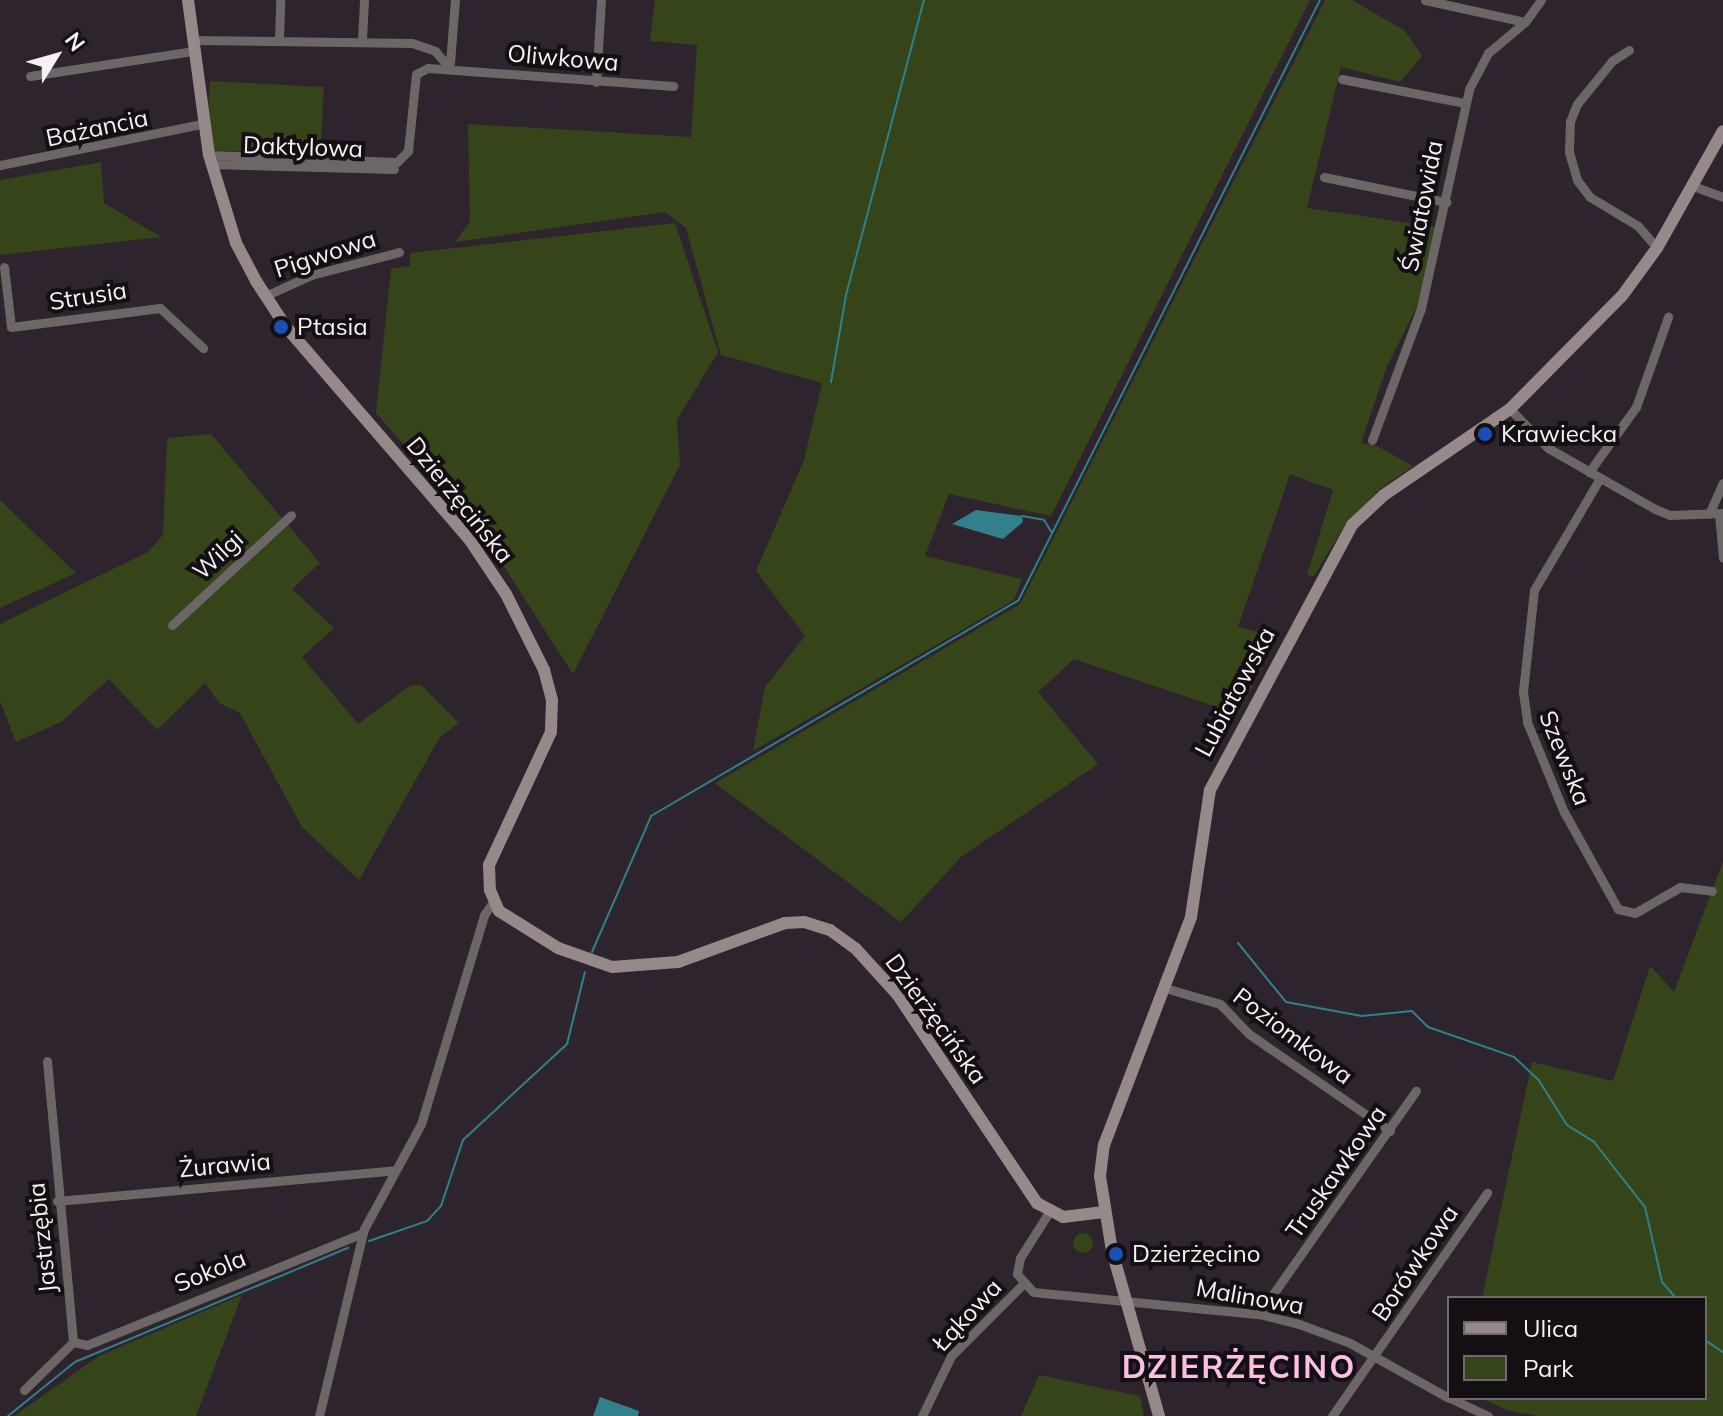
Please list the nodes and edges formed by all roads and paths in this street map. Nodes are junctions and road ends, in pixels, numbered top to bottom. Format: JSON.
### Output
{"nodes":[{"id":1,"x":188,"y":0,"type":"edge"},
{"id":2,"x":280,"y":0,"type":"edge"},
{"id":3,"x":364,"y":0,"type":"edge"},
{"id":4,"x":455,"y":0,"type":"edge"},
{"id":5,"x":601,"y":0,"type":"edge"},
{"id":6,"x":1425,"y":0,"type":"edge"},
{"id":7,"x":1541,"y":0,"type":"edge"},
{"id":8,"x":1525,"y":22,"type":"junction"},
{"id":9,"x":279,"y":38,"type":"junction"},
{"id":10,"x":362,"y":40,"type":"junction"},
{"id":11,"x":193,"y":46,"type":"junction"},
{"id":12,"x":1629,"y":50,"type":"dead end"},
{"id":13,"x":449,"y":67,"type":"junction"},
{"id":14,"x":30,"y":76,"type":"dead end"},
{"id":15,"x":1342,"y":79,"type":"dead end"},
{"id":16,"x":596,"y":82,"type":"junction"},
{"id":17,"x":673,"y":86,"type":"dead end"},
{"id":18,"x":1464,"y":103,"type":"junction"},
{"id":19,"x":202,"y":124,"type":"junction"},
{"id":20,"x":1723,"y":131,"type":"edge"},
{"id":21,"x":210,"y":160,"type":"junction"},
{"id":22,"x":0,"y":165,"type":"edge"},
{"id":23,"x":394,"y":169,"type":"dead end"},
{"id":24,"x":1324,"y":177,"type":"dead end"},
{"id":25,"x":1693,"y":186,"type":"junction"},
{"id":26,"x":1723,"y":197,"type":"edge"},
{"id":27,"x":1446,"y":202,"type":"junction"},
{"id":28,"x":1657,"y":248,"type":"junction"},
{"id":29,"x":399,"y":252,"type":"dead end"},
{"id":30,"x":4,"y":267,"type":"dead end"},
{"id":31,"x":265,"y":296,"type":"junction"},
{"id":32,"x":1668,"y":317,"type":"dead end"},
{"id":33,"x":203,"y":348,"type":"dead end"},
{"id":34,"x":1510,"y":409,"type":"junction"},
{"id":35,"x":1372,"y":440,"type":"dead end"},
{"id":36,"x":1589,"y":472,"type":"junction"},
{"id":37,"x":1600,"y":478,"type":"junction"},
{"id":38,"x":1723,"y":483,"type":"edge"},
{"id":39,"x":1717,"y":514,"type":"edge"},
{"id":40,"x":291,"y":515,"type":"dead end"},
{"id":41,"x":1723,"y":558,"type":"edge"},
{"id":42,"x":172,"y":625,"type":"dead end"},
{"id":43,"x":1712,"y":891,"type":"dead end"},
{"id":44,"x":493,"y":902,"type":"junction"},
{"id":45,"x":1165,"y":988,"type":"junction"},
{"id":46,"x":47,"y":1061,"type":"dead end"},
{"id":47,"x":1416,"y":1091,"type":"dead end"},
{"id":48,"x":1390,"y":1131,"type":"junction"},
{"id":49,"x":396,"y":1170,"type":"junction"},
{"id":50,"x":1487,"y":1193,"type":"dead end"},
{"id":51,"x":57,"y":1201,"type":"junction"},
{"id":52,"x":1049,"y":1212,"type":"junction"},
{"id":53,"x":1102,"y":1212,"type":"junction"},
{"id":54,"x":363,"y":1233,"type":"junction"},
{"id":55,"x":1022,"y":1285,"type":"junction"},
{"id":56,"x":1123,"y":1299,"type":"junction"},
{"id":57,"x":1259,"y":1314,"type":"junction"},
{"id":58,"x":73,"y":1342,"type":"junction"},
{"id":59,"x":1376,"y":1356,"type":"junction"},
{"id":60,"x":24,"y":1390,"type":"dead end"},
{"id":61,"x":1447,"y":1397,"type":"edge"},
{"id":62,"x":1453,"y":1400,"type":"edge"},
{"id":63,"x":319,"y":1416,"type":"edge"},
{"id":64,"x":922,"y":1416,"type":"edge"},
{"id":65,"x":1159,"y":1416,"type":"edge"},
{"id":66,"x":1332,"y":1416,"type":"edge"},
{"id":67,"x":1488,"y":1416,"type":"edge"}],
"edges":[{"from":1,"to":11,"type":"street","name":"Dzierżęcińska"},
{"from":2,"to":9,"type":"street"},
{"from":3,"to":10,"type":"street"},
{"from":4,"to":13,"type":"street"},
{"from":5,"to":16,"type":"street"},
{"from":6,"to":8,"type":"street"},
{"from":7,"to":8,"type":"street","name":"Światowida"},
{"from":8,"to":18,"type":"street","name":"Światowida"},
{"from":9,"to":10,"type":"street"},
{"from":9,"to":11,"type":"street"},
{"from":10,"to":13,"type":"street"},
{"from":11,"to":14,"type":"street"},
{"from":11,"to":19,"type":"street","name":"Dzierżęcińska"},
{"from":12,"to":28,"type":"street"},
{"from":13,"to":16,"type":"street","name":"Oliwkowa"},
{"from":13,"to":21,"type":"street"},
{"from":15,"to":18,"type":"street"},
{"from":16,"to":17,"type":"street","name":"Oliwkowa"},
{"from":18,"to":27,"type":"street","name":"Światowida"},
{"from":19,"to":21,"type":"street","name":"Dzierżęcińska"},
{"from":19,"to":22,"type":"street","name":"Bażancia"},
{"from":20,"to":25,"type":"street","name":"Lubiatowska"},
{"from":21,"to":23,"type":"street","name":"Daktylowa"},
{"from":21,"to":31,"type":"street","name":"Dzierżęcińska"},
{"from":24,"to":27,"type":"street"},
{"from":25,"to":26,"type":"street"},
{"from":25,"to":28,"type":"street","name":"Lubiatowska"},
{"from":27,"to":35,"type":"street","name":"Światowida"},
{"from":28,"to":34,"type":"street","name":"Lubiatowska"},
{"from":29,"to":31,"type":"street","name":"Pigwowa"},
{"from":30,"to":33,"type":"street","name":"Strusia"},
{"from":31,"to":44,"type":"street","name":"Dzierżęcińska"},
{"from":32,"to":36,"type":"street"},
{"from":34,"to":36,"type":"street"},
{"from":34,"to":45,"type":"street","name":"Lubiatowska"},
{"from":36,"to":37,"type":"street"},
{"from":37,"to":39,"type":"street"},
{"from":37,"to":43,"type":"street","name":"Szewska"},
{"from":38,"to":39,"type":"street"},
{"from":39,"to":41,"type":"street"},
{"from":40,"to":42,"type":"street","name":"Wilgi"},
{"from":44,"to":49,"type":"street"},
{"from":44,"to":52,"type":"street","name":"Dzierżęcińska"},
{"from":45,"to":48,"type":"street","name":"Poziomkowa"},
{"from":45,"to":53,"type":"street","name":"Lubiatowska"},
{"from":46,"to":51,"type":"street","name":"Jastrzębia"},
{"from":47,"to":48,"type":"street","name":"Truskawkowa"},
{"from":48,"to":57,"type":"street","name":"Truskawkowa"},
{"from":49,"to":51,"type":"street","name":"Żurawia"},
{"from":49,"to":54,"type":"street"},
{"from":50,"to":59,"type":"street","name":"Borówkowa"},
{"from":51,"to":58,"type":"street","name":"Jastrzębia"},
{"from":52,"to":53,"type":"street"},
{"from":52,"to":55,"type":"street","name":"Łąkowa"},
{"from":53,"to":56,"type":"street","name":"Lubiatowska"},
{"from":54,"to":58,"type":"street","name":"Sokola"},
{"from":54,"to":63,"type":"street"},
{"from":55,"to":56,"type":"street","name":"Łąkowa"},
{"from":55,"to":64,"type":"street","name":"Łąkowa"},
{"from":56,"to":57,"type":"street","name":"Malinowa"},
{"from":56,"to":65,"type":"street","name":"Lubiatowska"},
{"from":57,"to":59,"type":"street","name":"Malinowa"},
{"from":58,"to":60,"type":"street"},
{"from":59,"to":61,"type":"street","name":"Malinowa"},
{"from":59,"to":66,"type":"street","name":"Borówkowa"},
{"from":62,"to":67,"type":"street","name":"Malinowa"}]}
